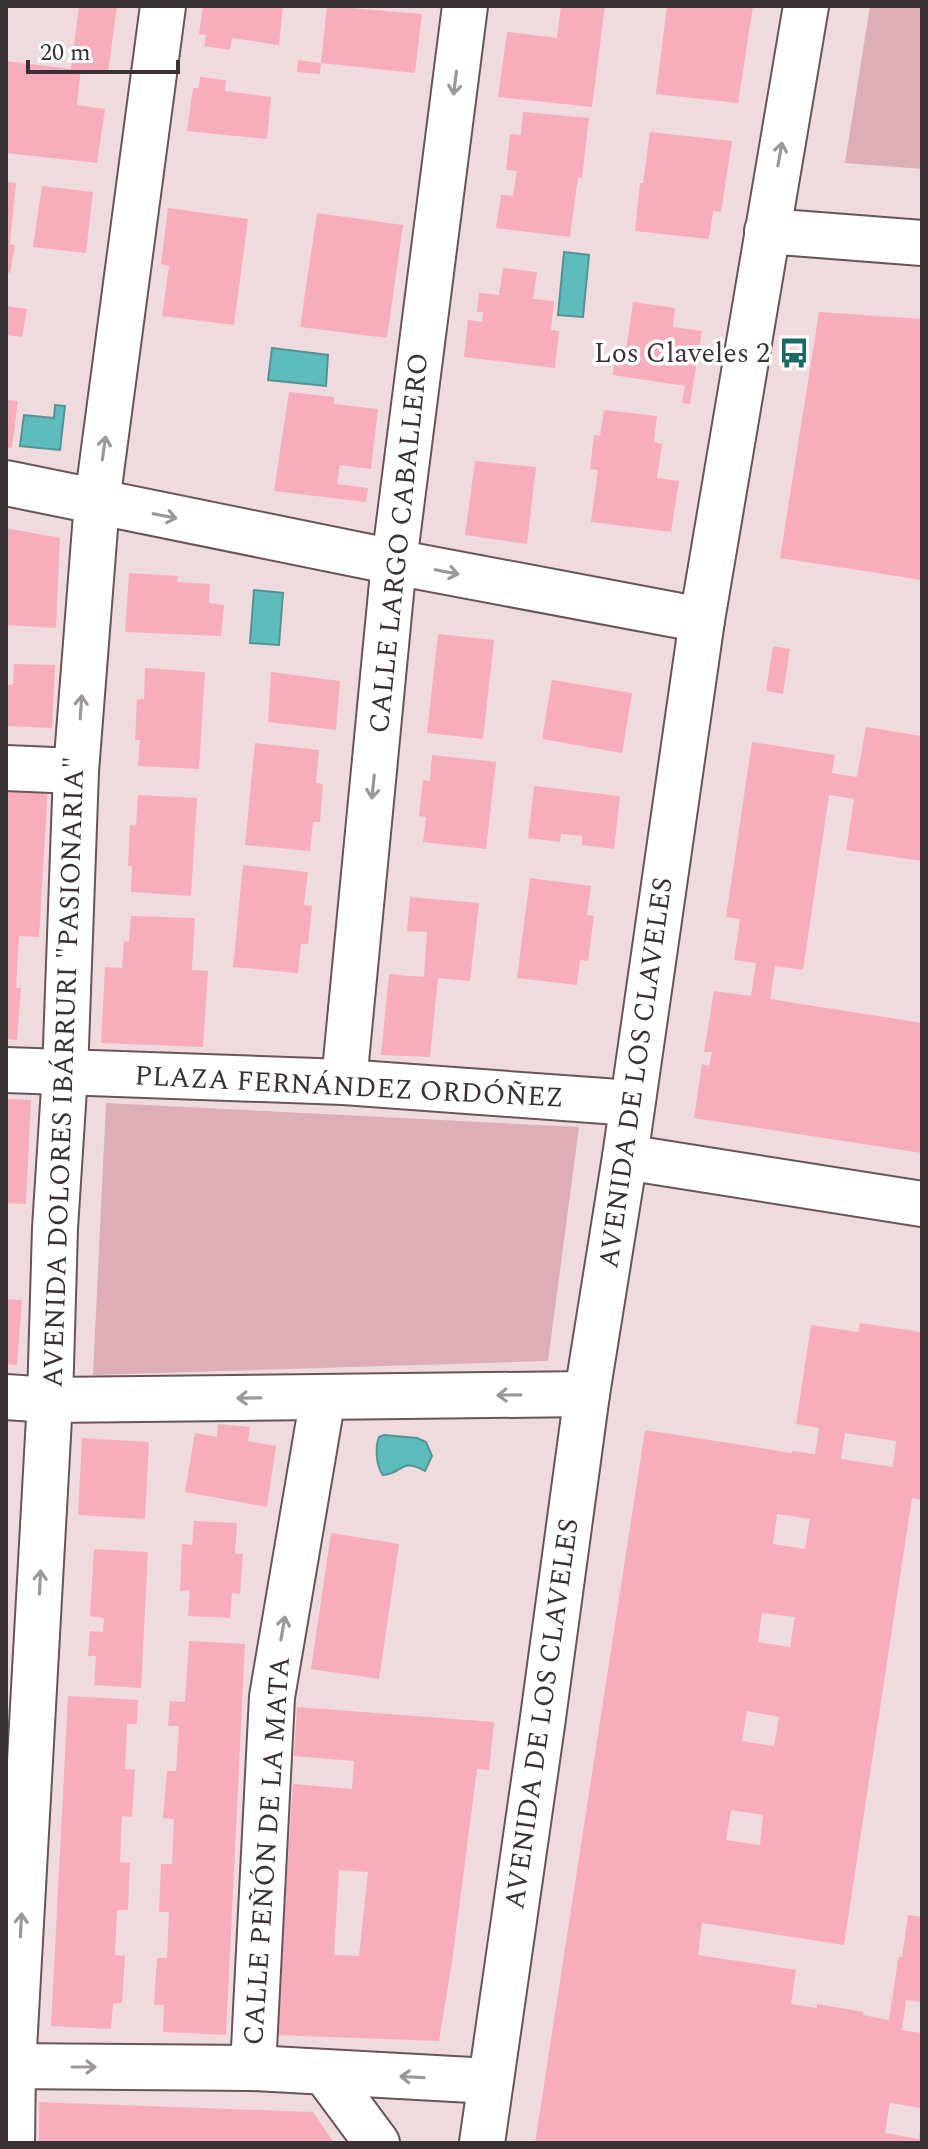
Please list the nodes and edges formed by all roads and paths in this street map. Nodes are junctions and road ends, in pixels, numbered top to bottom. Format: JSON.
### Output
{"nodes":[{"id":1,"x":163,"y":6,"type":"edge"},
{"id":2,"x":465,"y":6,"type":"edge"},
{"id":3,"x":806,"y":6,"type":"edge"},
{"id":4,"x":767,"y":231,"type":"junction"},
{"id":5,"x":922,"y":243,"type":"edge"},
{"id":6,"x":6,"y":483,"type":"edge"},
{"id":7,"x":97,"y":502,"type":"junction"},
{"id":8,"x":394,"y":562,"type":"junction"},
{"id":9,"x":702,"y":620,"type":"junction"},
{"id":10,"x":6,"y":768,"type":"edge"},
{"id":11,"x":76,"y":771,"type":"junction"},
{"id":12,"x":6,"y":1070,"type":"edge"},
{"id":13,"x":65,"y":1073,"type":"junction"},
{"id":14,"x":344,"y":1082,"type":"junction"},
{"id":15,"x":632,"y":1103,"type":"junction"},
{"id":16,"x":625,"y":1157,"type":"junction"},
{"id":17,"x":922,"y":1204,"type":"edge"},
{"id":18,"x":587,"y":1394,"type":"junction"},
{"id":19,"x":6,"y":1397,"type":"edge"},
{"id":20,"x":323,"y":1397,"type":"junction"},
{"id":21,"x":50,"y":1400,"type":"junction"},
{"id":22,"x":21,"y":1650,"type":"edge"},
{"id":23,"x":18,"y":1753,"type":"edge"},
{"id":24,"x":10,"y":2067,"type":"edge"},
{"id":25,"x":253,"y":2068,"type":"junction"},
{"id":26,"x":325,"y":2073,"type":"junction"},
{"id":27,"x":490,"y":2081,"type":"junction"},
{"id":28,"x":12,"y":2143,"type":"edge"},
{"id":29,"x":377,"y":2143,"type":"edge"},
{"id":30,"x":482,"y":2143,"type":"edge"}],
"edges":[{"from":7,"to":1,"type":"street","name":"AVENIDA DOLORES IBÁRRURI \"PASIONARIA\"","one_way":true},
{"from":2,"to":8,"type":"street","name":"CALLE LARGO CABALLERO","one_way":true},
{"from":4,"to":3,"type":"street","name":"AVENIDA DE LOS CLAVELES","one_way":true},
{"from":4,"to":5,"type":"street"},
{"from":4,"to":9,"type":"street","name":"AVENIDA DE LOS CLAVELES"},
{"from":6,"to":7,"type":"street"},
{"from":7,"to":8,"type":"street","one_way":true},
{"from":11,"to":7,"type":"street","name":"AVENIDA DOLORES IBÁRRURI \"PASIONARIA\"","one_way":true},
{"from":8,"to":9,"type":"street","one_way":true},
{"from":8,"to":14,"type":"street","name":"CALLE LARGO CABALLERO","one_way":true},
{"from":9,"to":15,"type":"street","name":"AVENIDA DE LOS CLAVELES"},
{"from":10,"to":11,"type":"street"},
{"from":11,"to":13,"type":"street","name":"AVENIDA DOLORES IBÁRRURI \"PASIONARIA\""},
{"from":12,"to":13,"type":"street","name":"PLAZA FERNÁNDEZ ORDÓÑEZ"},
{"from":13,"to":14,"type":"street","name":"PLAZA FERNÁNDEZ ORDÓÑEZ"},
{"from":13,"to":21,"type":"street","name":"AVENIDA DOLORES IBÁRRURI \"PASIONARIA\""},
{"from":14,"to":15,"type":"street","name":"PLAZA FERNÁNDEZ ORDÓÑEZ"},
{"from":15,"to":16,"type":"street","name":"AVENIDA DE LOS CLAVELES"},
{"from":16,"to":17,"type":"street"},
{"from":16,"to":18,"type":"street","name":"AVENIDA DE LOS CLAVELES"},
{"from":18,"to":20,"type":"street","one_way":true},
{"from":18,"to":27,"type":"street","name":"AVENIDA DE LOS CLAVELES"},
{"from":19,"to":21,"type":"street"},
{"from":20,"to":21,"type":"street","one_way":true},
{"from":25,"to":20,"type":"street","name":"CALLE PEÑÓN DE LA MATA","one_way":true},
{"from":22,"to":21,"type":"street","name":"AVENIDA DOLORES IBÁRRURI \"PASIONARIA\"","one_way":true},
{"from":22,"to":23,"type":"street","name":"AVENIDA DOLORES IBÁRRURI \"PASIONARIA\""},
{"from":24,"to":23,"type":"street","name":"AVENIDA DOLORES IBÁRRURI \"PASIONARIA\"","one_way":true},
{"from":24,"to":25,"type":"street","one_way":true},
{"from":24,"to":28,"type":"street","name":"AVENIDA DOLORES IBÁRRURI \"PASIONARIA\""},
{"from":25,"to":26,"type":"street"},
{"from":27,"to":26,"type":"street","one_way":true},
{"from":26,"to":29,"type":"street"},
{"from":27,"to":30,"type":"street","name":"AVENIDA DE LOS CLAVELES"}]}
